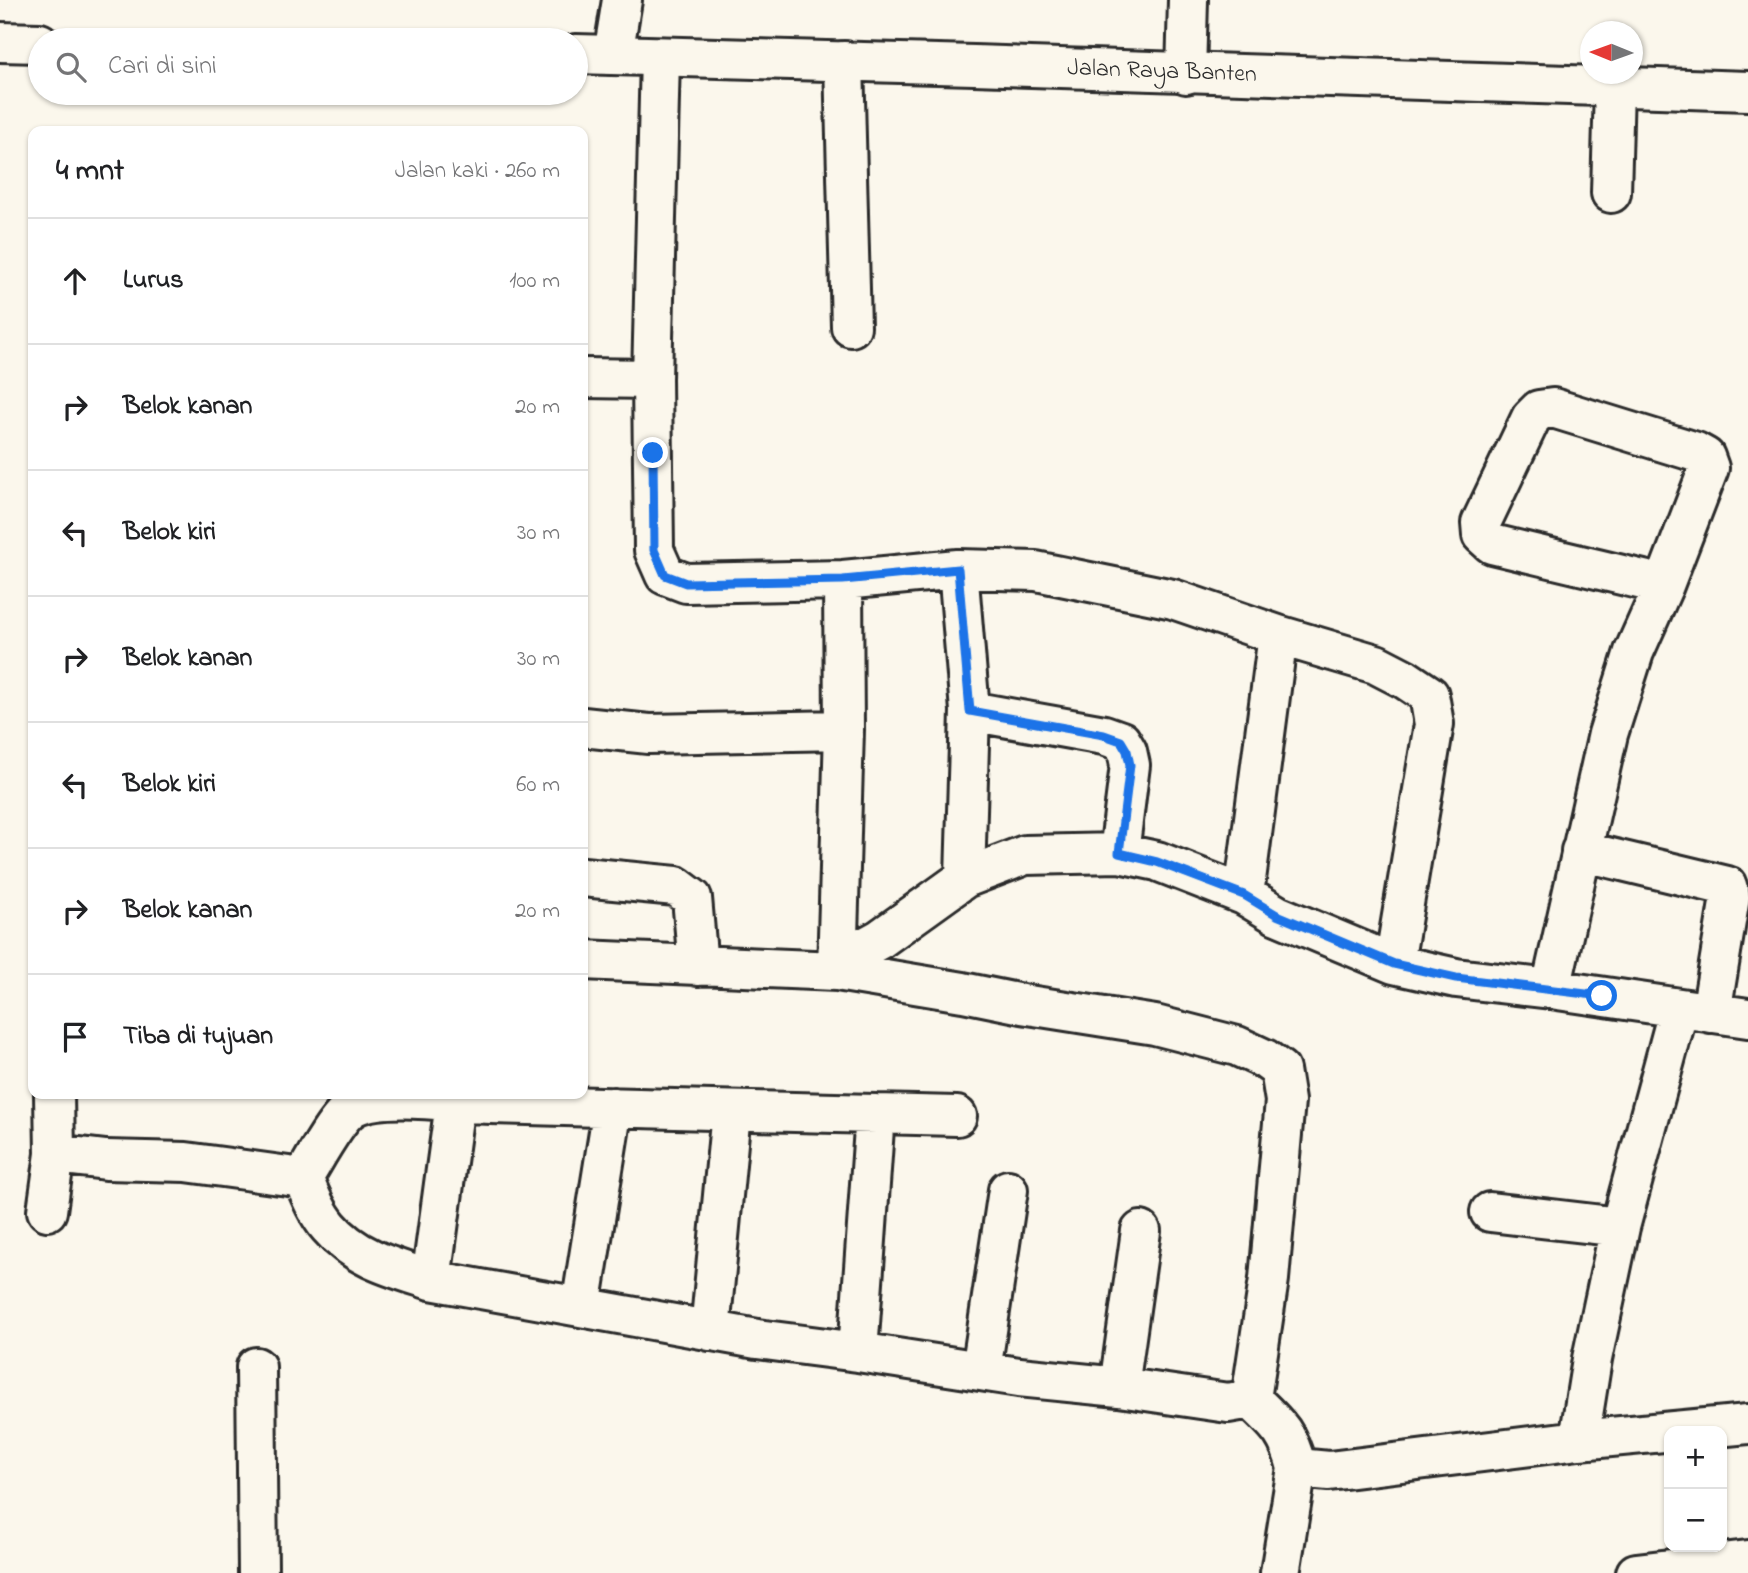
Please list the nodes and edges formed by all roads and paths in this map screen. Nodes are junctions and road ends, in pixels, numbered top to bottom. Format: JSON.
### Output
{"nodes":[{"id":1,"x":622,"y":0,"type":"edge"},
{"id":2,"x":1187,"y":13,"type":"edge"},
{"id":3,"x":0,"y":42,"type":"edge"},
{"id":4,"x":28,"y":43,"type":"edge"},
{"id":5,"x":588,"y":54,"type":"edge"},
{"id":6,"x":613,"y":55,"type":"junction"},
{"id":7,"x":660,"y":57,"type":"junction"},
{"id":8,"x":844,"y":61,"type":"junction"},
{"id":9,"x":1186,"y":70,"type":"junction"},
{"id":10,"x":1614,"y":87,"type":"junction"},
{"id":11,"x":1748,"y":92,"type":"edge"},
{"id":12,"x":1611,"y":193,"type":"dead end"},
{"id":13,"x":851,"y":327,"type":"dead end"},
{"id":14,"x":588,"y":378,"type":"edge"},
{"id":15,"x":652,"y":379,"type":"junction"},
{"id":16,"x":958,"y":569,"type":"junction"},
{"id":17,"x":843,"y":580,"type":"junction"},
{"id":18,"x":1664,"y":585,"type":"junction"},
{"id":19,"x":1278,"y":635,"type":"junction"},
{"id":20,"x":970,"y":711,"type":"junction"},
{"id":21,"x":588,"y":728,"type":"edge"},
{"id":22,"x":844,"y":730,"type":"junction"},
{"id":23,"x":1581,"y":851,"type":"junction"},
{"id":24,"x":1119,"y":853,"type":"junction"},
{"id":25,"x":588,"y":877,"type":"edge"},
{"id":26,"x":965,"y":878,"type":"junction"},
{"id":27,"x":1244,"y":895,"type":"junction"},
{"id":28,"x":588,"y":960,"type":"edge"},
{"id":29,"x":837,"y":962,"type":"junction"},
{"id":30,"x":1394,"y":964,"type":"junction"},
{"id":31,"x":698,"y":966,"type":"junction"},
{"id":32,"x":1551,"y":989,"type":"junction"},
{"id":33,"x":1713,"y":1013,"type":"edge"},
{"id":34,"x":54,"y":1099,"type":"edge"},
{"id":35,"x":363,"y":1099,"type":"edge"},
{"id":36,"x":406,"y":1099,"type":"edge"},
{"id":37,"x":455,"y":1103,"type":"junction"},
{"id":38,"x":613,"y":1107,"type":"junction"},
{"id":39,"x":731,"y":1112,"type":"junction"},
{"id":40,"x":875,"y":1114,"type":"junction"},
{"id":41,"x":957,"y":1116,"type":"dead end"},
{"id":42,"x":55,"y":1154,"type":"junction"},
{"id":43,"x":303,"y":1178,"type":"junction"},
{"id":44,"x":1008,"y":1190,"type":"dead end"},
{"id":45,"x":47,"y":1211,"type":"dead end"},
{"id":46,"x":1490,"y":1212,"type":"dead end"},
{"id":47,"x":1620,"y":1227,"type":"junction"},
{"id":48,"x":1141,"y":1231,"type":"dead end"},
{"id":49,"x":431,"y":1280,"type":"junction"},
{"id":50,"x":581,"y":1307,"type":"junction"},
{"id":51,"x":710,"y":1331,"type":"junction"},
{"id":52,"x":858,"y":1352,"type":"junction"},
{"id":53,"x":256,"y":1367,"type":"dead end"},
{"id":54,"x":981,"y":1371,"type":"junction"},
{"id":55,"x":1119,"y":1387,"type":"junction"},
{"id":56,"x":1251,"y":1399,"type":"junction"},
{"id":57,"x":1748,"y":1424,"type":"edge"},
{"id":58,"x":1579,"y":1440,"type":"junction"},
{"id":59,"x":1297,"y":1468,"type":"junction"},
{"id":60,"x":1748,"y":1560,"type":"edge"},
{"id":61,"x":258,"y":1573,"type":"edge"},
{"id":62,"x":1280,"y":1573,"type":"edge"},
{"id":63,"x":1636,"y":1573,"type":"edge"}],
"edges":[{"from":1,"to":6,"type":"street"},
{"from":2,"to":9,"type":"street"},
{"from":3,"to":4,"type":"street"},
{"from":5,"to":6,"type":"street","name":"Jalan Raya Banten"},
{"from":6,"to":7,"type":"street","name":"Jalan Raya Banten"},
{"from":7,"to":8,"type":"street","name":"Jalan Raya Banten"},
{"from":7,"to":15,"type":"street"},
{"from":8,"to":9,"type":"street","name":"Jalan Raya Banten"},
{"from":8,"to":13,"type":"street"},
{"from":9,"to":10,"type":"street","name":"Jalan Raya Banten"},
{"from":10,"to":11,"type":"street","name":"Jalan Raya Banten"},
{"from":10,"to":12,"type":"street"},
{"from":14,"to":15,"type":"street"},
{"from":15,"to":17,"type":"street"},
{"from":16,"to":17,"type":"street"},
{"from":16,"to":19,"type":"street"},
{"from":16,"to":20,"type":"street"},
{"from":17,"to":22,"type":"street"},
{"from":18,"to":18,"type":"street"},
{"from":18,"to":23,"type":"street"},
{"from":19,"to":27,"type":"street"},
{"from":19,"to":30,"type":"street"},
{"from":20,"to":24,"type":"street"},
{"from":20,"to":26,"type":"street"},
{"from":21,"to":22,"type":"street"},
{"from":22,"to":29,"type":"street"},
{"from":23,"to":32,"type":"street"},
{"from":23,"to":33,"type":"street"},
{"from":24,"to":26,"type":"street"},
{"from":24,"to":27,"type":"street"},
{"from":25,"to":31,"type":"street"},
{"from":26,"to":29,"type":"street"},
{"from":27,"to":30,"type":"street"},
{"from":28,"to":31,"type":"street"},
{"from":29,"to":31,"type":"street"},
{"from":29,"to":56,"type":"street"},
{"from":30,"to":32,"type":"street"},
{"from":32,"to":33,"type":"street"},
{"from":33,"to":47,"type":"street"},
{"from":34,"to":42,"type":"street"},
{"from":35,"to":43,"type":"street"},
{"from":36,"to":37,"type":"street"},
{"from":37,"to":38,"type":"street"},
{"from":37,"to":49,"type":"street"},
{"from":38,"to":39,"type":"street"},
{"from":38,"to":50,"type":"street"},
{"from":39,"to":40,"type":"street"},
{"from":39,"to":51,"type":"street"},
{"from":40,"to":41,"type":"street"},
{"from":40,"to":52,"type":"street"},
{"from":42,"to":43,"type":"street"},
{"from":42,"to":45,"type":"street"},
{"from":43,"to":49,"type":"street"},
{"from":44,"to":54,"type":"street"},
{"from":46,"to":47,"type":"street"},
{"from":47,"to":58,"type":"street"},
{"from":48,"to":55,"type":"street"},
{"from":49,"to":50,"type":"street"},
{"from":50,"to":51,"type":"street"},
{"from":51,"to":52,"type":"street"},
{"from":52,"to":54,"type":"street"},
{"from":53,"to":61,"type":"street"},
{"from":54,"to":55,"type":"street"},
{"from":55,"to":56,"type":"street"},
{"from":56,"to":59,"type":"street"},
{"from":57,"to":58,"type":"street"},
{"from":58,"to":59,"type":"street"},
{"from":59,"to":62,"type":"street"},
{"from":60,"to":63,"type":"street"}]}
